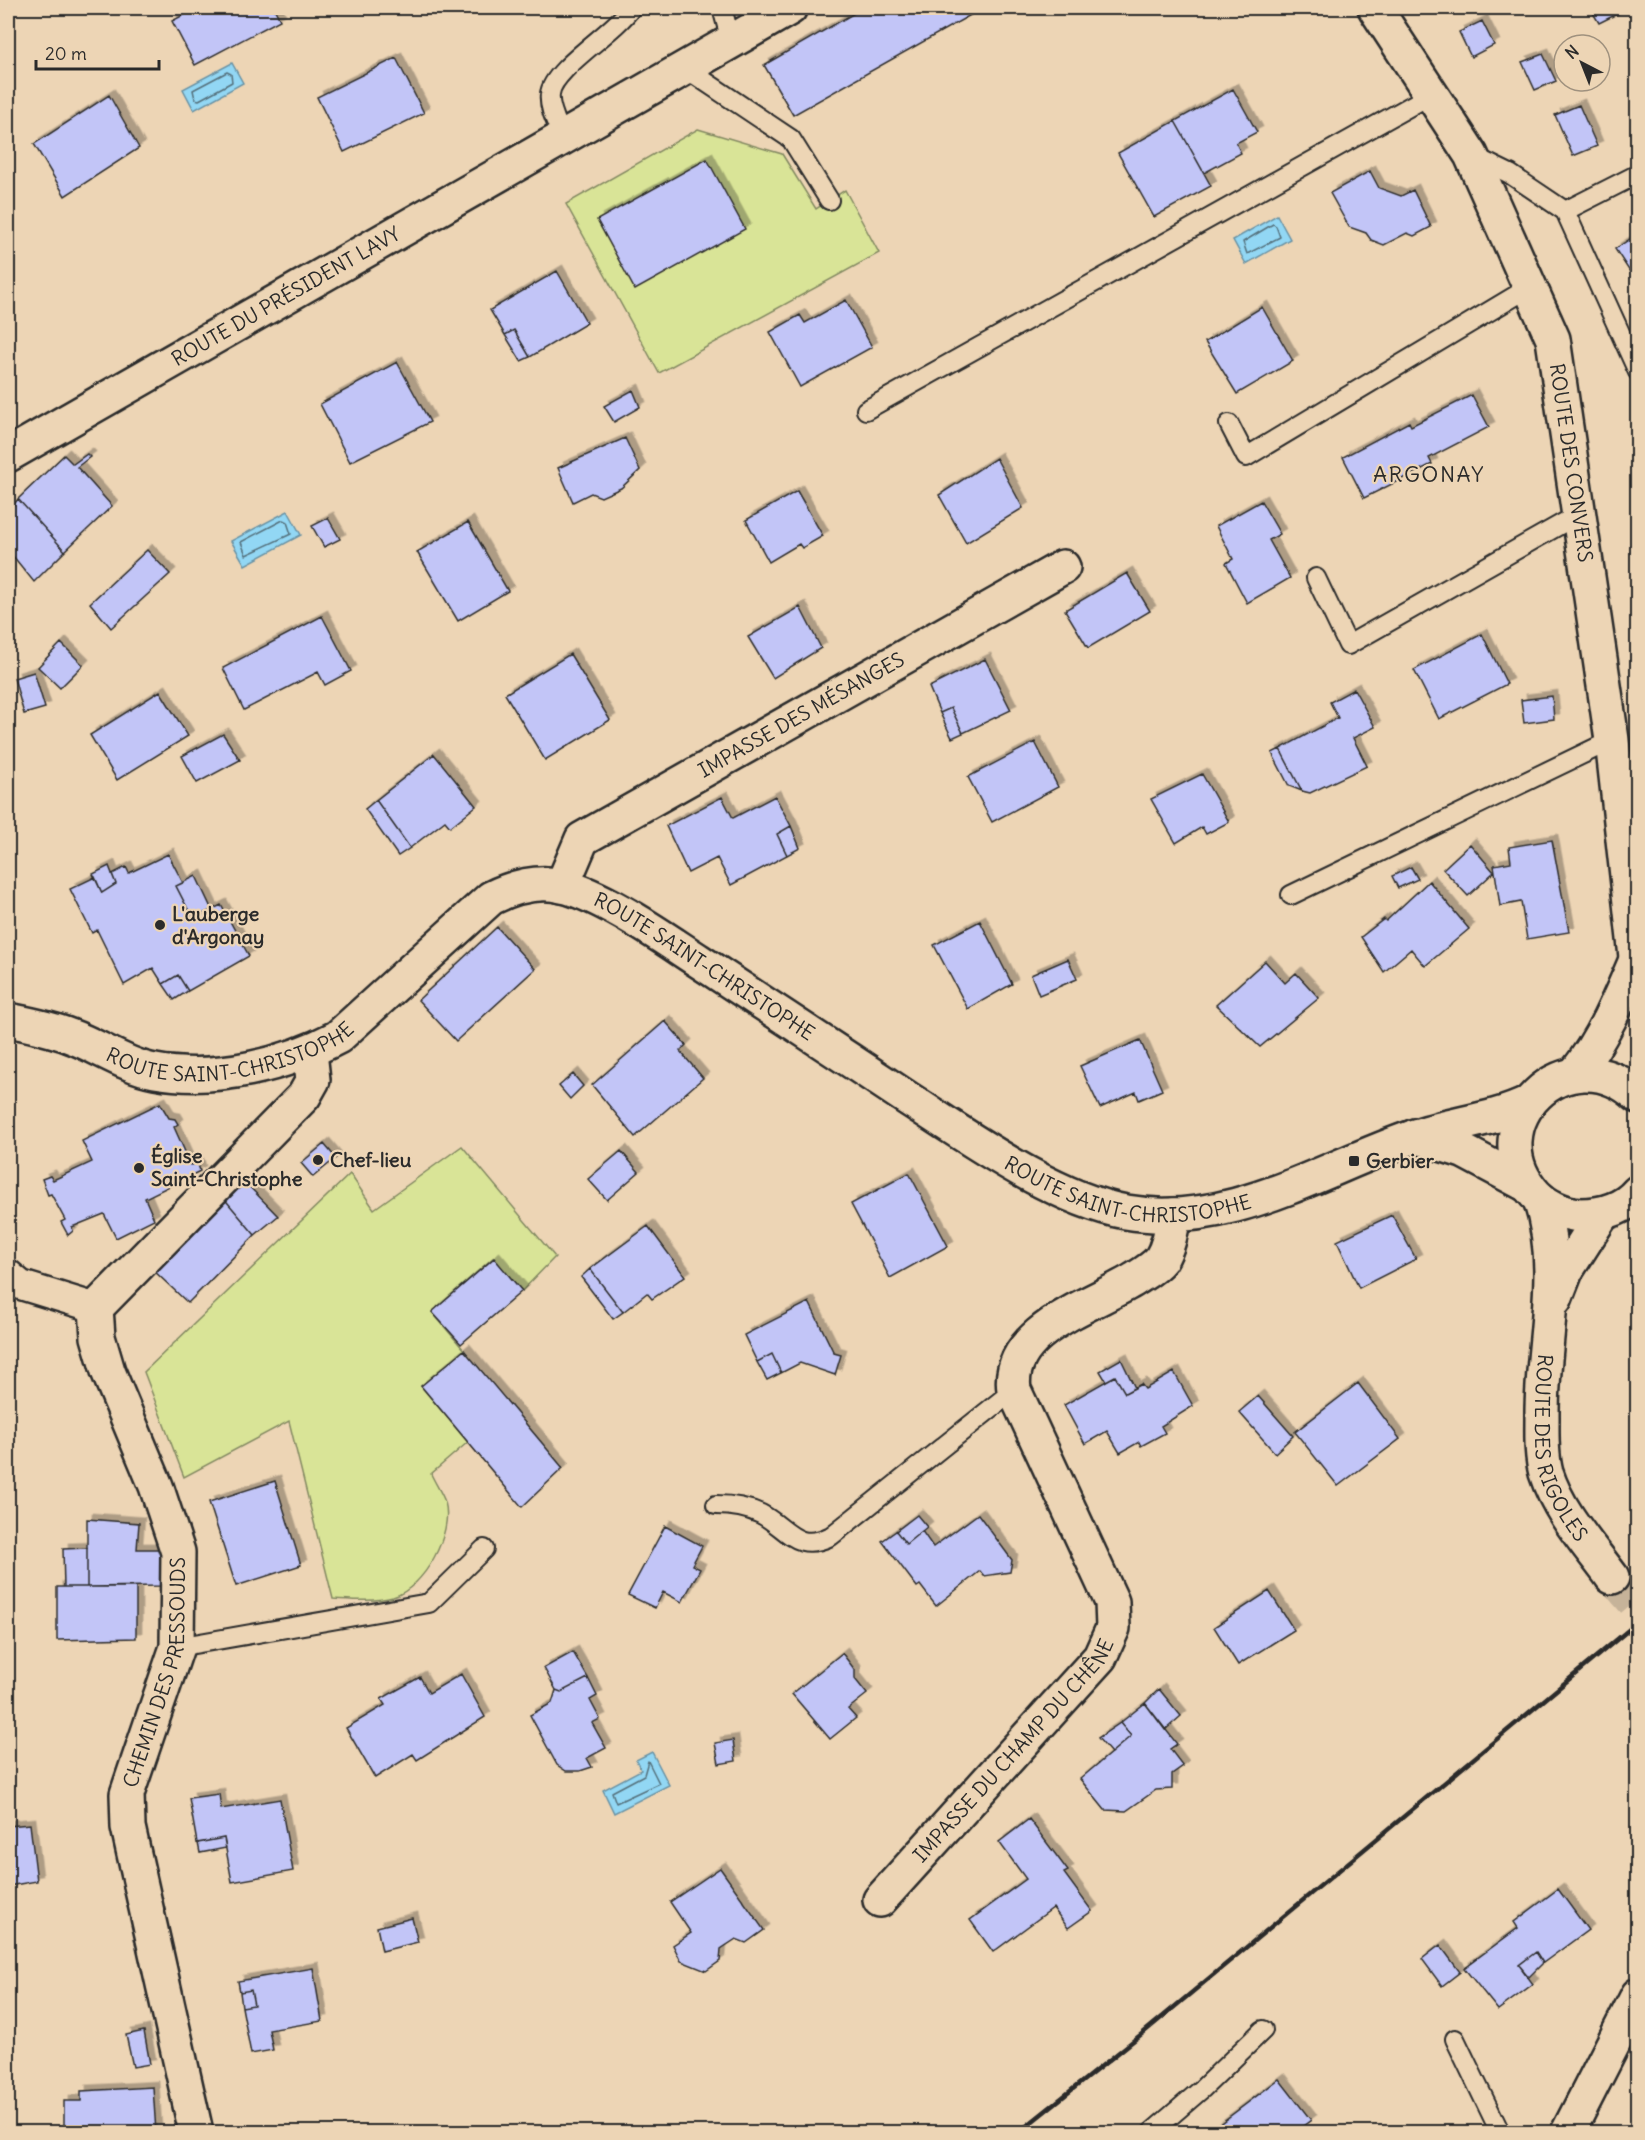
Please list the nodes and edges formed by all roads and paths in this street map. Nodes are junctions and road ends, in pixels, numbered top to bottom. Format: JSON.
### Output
{"nodes":[{"id":1,"x":631,"y":8,"type":"edge"},
{"id":2,"x":722,"y":8,"type":"edge"},
{"id":3,"x":790,"y":8,"type":"edge"},
{"id":4,"x":1376,"y":8,"type":"edge"},
{"id":5,"x":731,"y":41,"type":"junction"},
{"id":6,"x":685,"y":68,"type":"junction"},
{"id":7,"x":1432,"y":94,"type":"junction"},
{"id":8,"x":563,"y":138,"type":"junction"},
{"id":9,"x":1471,"y":155,"type":"junction"},
{"id":10,"x":1638,"y":174,"type":"edge"},
{"id":11,"x":830,"y":200,"type":"dead end"},
{"id":12,"x":1565,"y":211,"type":"junction"},
{"id":13,"x":1530,"y":287,"type":"junction"},
{"id":14,"x":1638,"y":372,"type":"edge"},
{"id":15,"x":866,"y":410,"type":"dead end"},
{"id":16,"x":1229,"y":424,"type":"dead end"},
{"id":17,"x":8,"y":454,"type":"edge"},
{"id":18,"x":1579,"y":514,"type":"junction"},
{"id":19,"x":1064,"y":567,"type":"dead end"},
{"id":20,"x":1316,"y":578,"type":"dead end"},
{"id":21,"x":1612,"y":740,"type":"junction"},
{"id":22,"x":1632,"y":873,"type":"edge"},
{"id":23,"x":562,"y":886,"type":"junction"},
{"id":24,"x":1291,"y":895,"type":"dead end"},
{"id":25,"x":1636,"y":953,"type":"edge"},
{"id":26,"x":8,"y":1020,"type":"edge"},
{"id":27,"x":310,"y":1052,"type":"junction"},
{"id":28,"x":1575,"y":1074,"type":"junction"},
{"id":29,"x":1638,"y":1096,"type":"edge"},
{"id":30,"x":1529,"y":1103,"type":"junction"},
{"id":31,"x":1415,"y":1136,"type":"junction"},
{"id":32,"x":1533,"y":1192,"type":"junction"},
{"id":33,"x":1624,"y":1207,"type":"edge"},
{"id":34,"x":1174,"y":1215,"type":"junction"},
{"id":35,"x":8,"y":1274,"type":"edge"},
{"id":36,"x":1552,"y":1306,"type":"junction"},
{"id":37,"x":96,"y":1308,"type":"junction"},
{"id":38,"x":1014,"y":1390,"type":"junction"},
{"id":39,"x":716,"y":1505,"type":"dead end"},
{"id":40,"x":484,"y":1549,"type":"dead end"},
{"id":41,"x":1612,"y":1577,"type":"tunnel mouth"},
{"id":42,"x":177,"y":1647,"type":"junction"},
{"id":43,"x":879,"y":1900,"type":"dead end"},
{"id":44,"x":1638,"y":1995,"type":"edge"},
{"id":45,"x":1263,"y":2030,"type":"dead end"},
{"id":46,"x":1455,"y":2039,"type":"dead end"},
{"id":47,"x":196,"y":2133,"type":"edge"},
{"id":48,"x":1152,"y":2133,"type":"edge"},
{"id":49,"x":1500,"y":2133,"type":"edge"},
{"id":50,"x":1568,"y":2133,"type":"edge"}],
"edges":[{"from":1,"to":8,"type":"lane"},
{"from":2,"to":5,"type":"lane"},
{"from":3,"to":5,"type":"street","name":"ROUTE DU PRÉSIDENT LAVY"},
{"from":4,"to":7,"type":"street","name":"ROUTE DES CONVERS"},
{"from":5,"to":6,"type":"street","name":"ROUTE DU PRÉSIDENT LAVY"},
{"from":6,"to":8,"type":"street","name":"ROUTE DU PRÉSIDENT LAVY"},
{"from":6,"to":11,"type":"lane"},
{"from":7,"to":9,"type":"street","name":"ROUTE DES CONVERS"},
{"from":7,"to":15,"type":"lane"},
{"from":8,"to":17,"type":"street","name":"ROUTE DU PRÉSIDENT LAVY"},
{"from":9,"to":12,"type":"lane"},
{"from":9,"to":13,"type":"street","name":"ROUTE DES CONVERS"},
{"from":10,"to":12,"type":"lane"},
{"from":12,"to":14,"type":"lane"},
{"from":13,"to":16,"type":"lane"},
{"from":13,"to":18,"type":"street","name":"ROUTE DES CONVERS"},
{"from":18,"to":20,"type":"lane"},
{"from":18,"to":21,"type":"street","name":"ROUTE DES CONVERS"},
{"from":19,"to":23,"type":"street","name":"IMPASSE DES MÉSANGES"},
{"from":21,"to":22,"type":"street","name":"ROUTE DES CONVERS"},
{"from":21,"to":24,"type":"lane"},
{"from":22,"to":25,"type":"street","name":"ROUTE DES CONVERS"},
{"from":23,"to":27,"type":"street","name":"ROUTE SAINT-CHRISTOPHE"},
{"from":23,"to":34,"type":"street","name":"ROUTE SAINT-CHRISTOPHE"},
{"from":25,"to":28,"type":"street","name":"ROUTE DES CONVERS"},
{"from":26,"to":27,"type":"street","name":"ROUTE SAINT-CHRISTOPHE"},
{"from":27,"to":37,"type":"street"},
{"from":28,"to":29,"type":"street"},
{"from":28,"to":30,"type":"street"},
{"from":30,"to":31,"type":"street","name":"ROUTE SAINT-CHRISTOPHE"},
{"from":30,"to":32,"type":"street","name":"ROUTE DES RIGOLES"},
{"from":31,"to":32,"type":"street"},
{"from":31,"to":34,"type":"street","name":"ROUTE SAINT-CHRISTOPHE"},
{"from":32,"to":33,"type":"street"},
{"from":32,"to":36,"type":"street","name":"ROUTE DES RIGOLES"},
{"from":33,"to":36,"type":"street","name":"ROUTE DES RIGOLES"},
{"from":34,"to":38,"type":"street","name":"IMPASSE DU CHAMP DU CHÊNE"},
{"from":35,"to":37,"type":"street"},
{"from":36,"to":41,"type":"street","name":"ROUTE DES RIGOLES"},
{"from":37,"to":42,"type":"street","name":"CHEMIN DES PRESSOUDS"},
{"from":38,"to":39,"type":"lane"},
{"from":38,"to":43,"type":"street","name":"IMPASSE DU CHAMP DU CHÊNE"},
{"from":40,"to":42,"type":"lane"},
{"from":42,"to":47,"type":"street","name":"CHEMIN DES PRESSOUDS"},
{"from":44,"to":50,"type":"street"},
{"from":45,"to":48,"type":"lane"},
{"from":46,"to":49,"type":"lane"}]}
